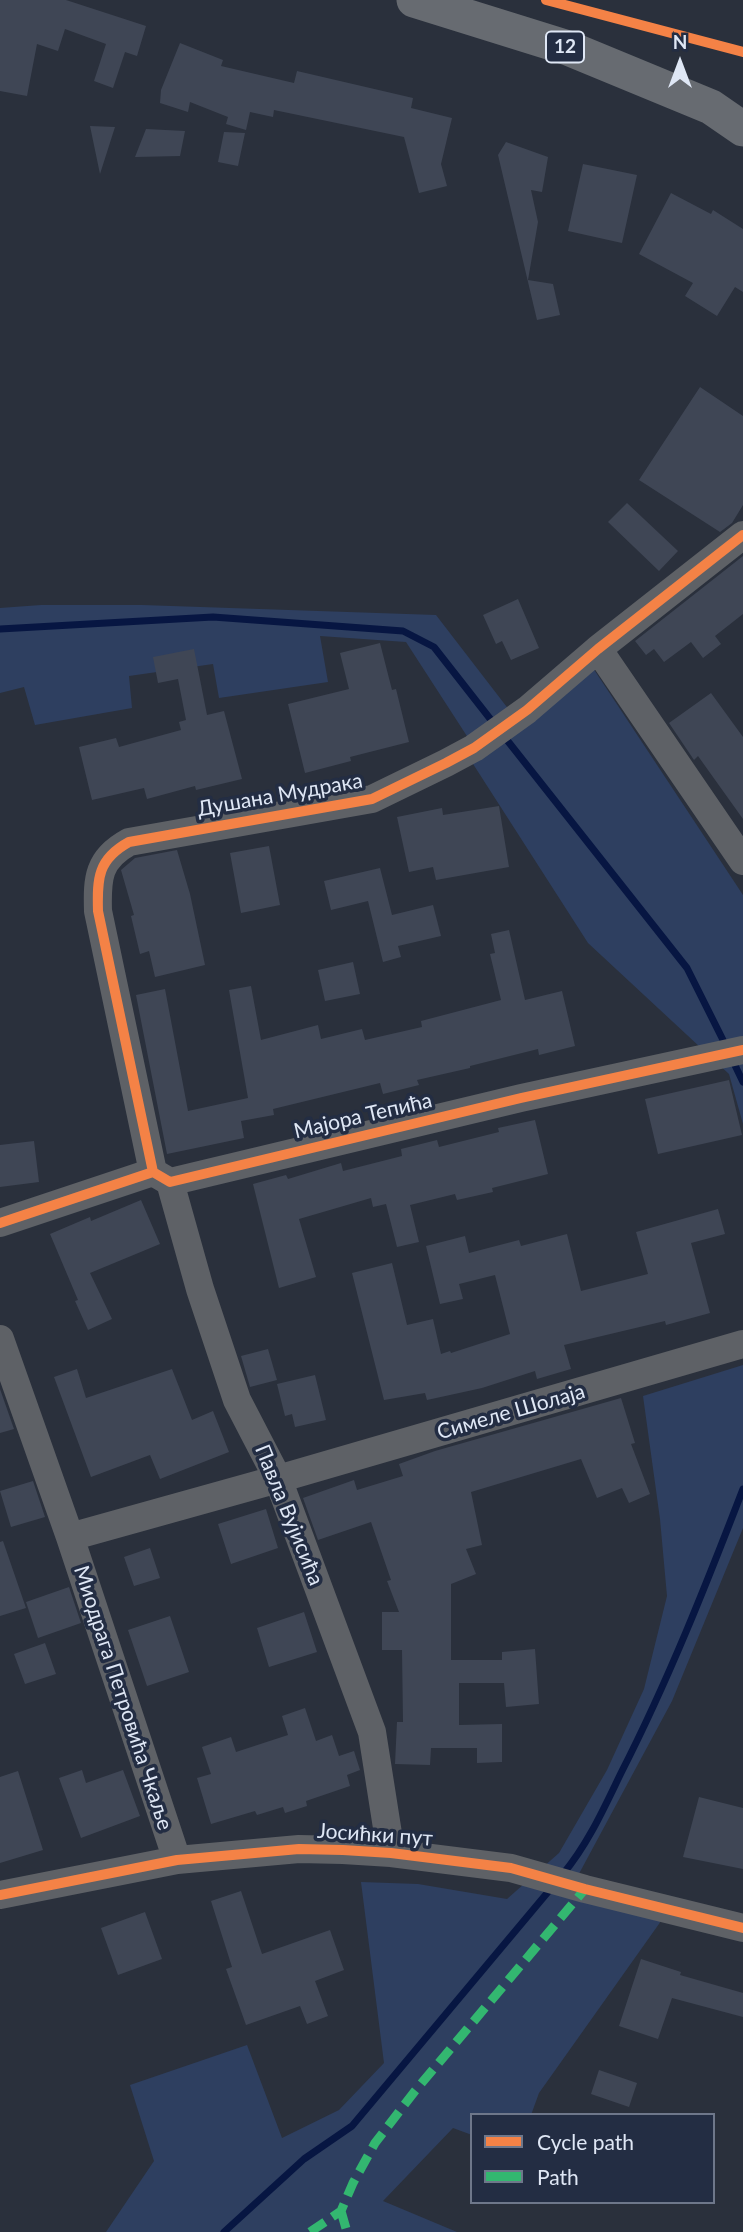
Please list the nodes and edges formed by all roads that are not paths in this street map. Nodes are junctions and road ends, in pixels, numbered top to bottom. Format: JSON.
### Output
{"nodes":[{"id":1,"x":414,"y":0,"type":"edge"},
{"id":2,"x":743,"y":130,"type":"edge"},
{"id":3,"x":743,"y":535,"type":"edge"},
{"id":4,"x":598,"y":649,"type":"junction"},
{"id":5,"x":743,"y":861,"type":"edge"},
{"id":6,"x":743,"y":1050,"type":"edge"},
{"id":7,"x":161,"y":1177,"type":"junction"},
{"id":8,"x":0,"y":1223,"type":"edge"},
{"id":9,"x":0,"y":1339,"type":"edge"},
{"id":10,"x":743,"y":1344,"type":"edge"},
{"id":11,"x":278,"y":1479,"type":"junction"},
{"id":12,"x":70,"y":1537,"type":"junction"},
{"id":13,"x":391,"y":1853,"type":"junction"},
{"id":14,"x":177,"y":1860,"type":"junction"},
{"id":15,"x":0,"y":1895,"type":"edge"},
{"id":16,"x":743,"y":1928,"type":"edge"}],
"edges":[{"from":1,"to":2,"type":"main road","number":"12"},
{"from":3,"to":4,"type":"street","name":"Душана Мудрака"},
{"from":4,"to":5,"type":"street"},
{"from":4,"to":7,"type":"street","name":"Душана Мудрака"},
{"from":6,"to":7,"type":"street","name":"Мајора Тепића"},
{"from":7,"to":8,"type":"street","name":"Мајора Тепића"},
{"from":7,"to":11,"type":"street","name":"Павла Вујисића"},
{"from":9,"to":12,"type":"street","name":"Миодрага Петровића Чкаље"},
{"from":10,"to":11,"type":"street","name":"Симеле Шолаја"},
{"from":11,"to":12,"type":"street","name":"Миодрага Петровића Чкаље"},
{"from":11,"to":13,"type":"street","name":"Павла Вујисића"},
{"from":12,"to":14,"type":"street","name":"Миодрага Петровића Чкаље"},
{"from":13,"to":14,"type":"street","name":"Јосићки пут"},
{"from":13,"to":16,"type":"street","name":"Јосићки пут"},
{"from":14,"to":15,"type":"street","name":"Јосићки пут"}]}
